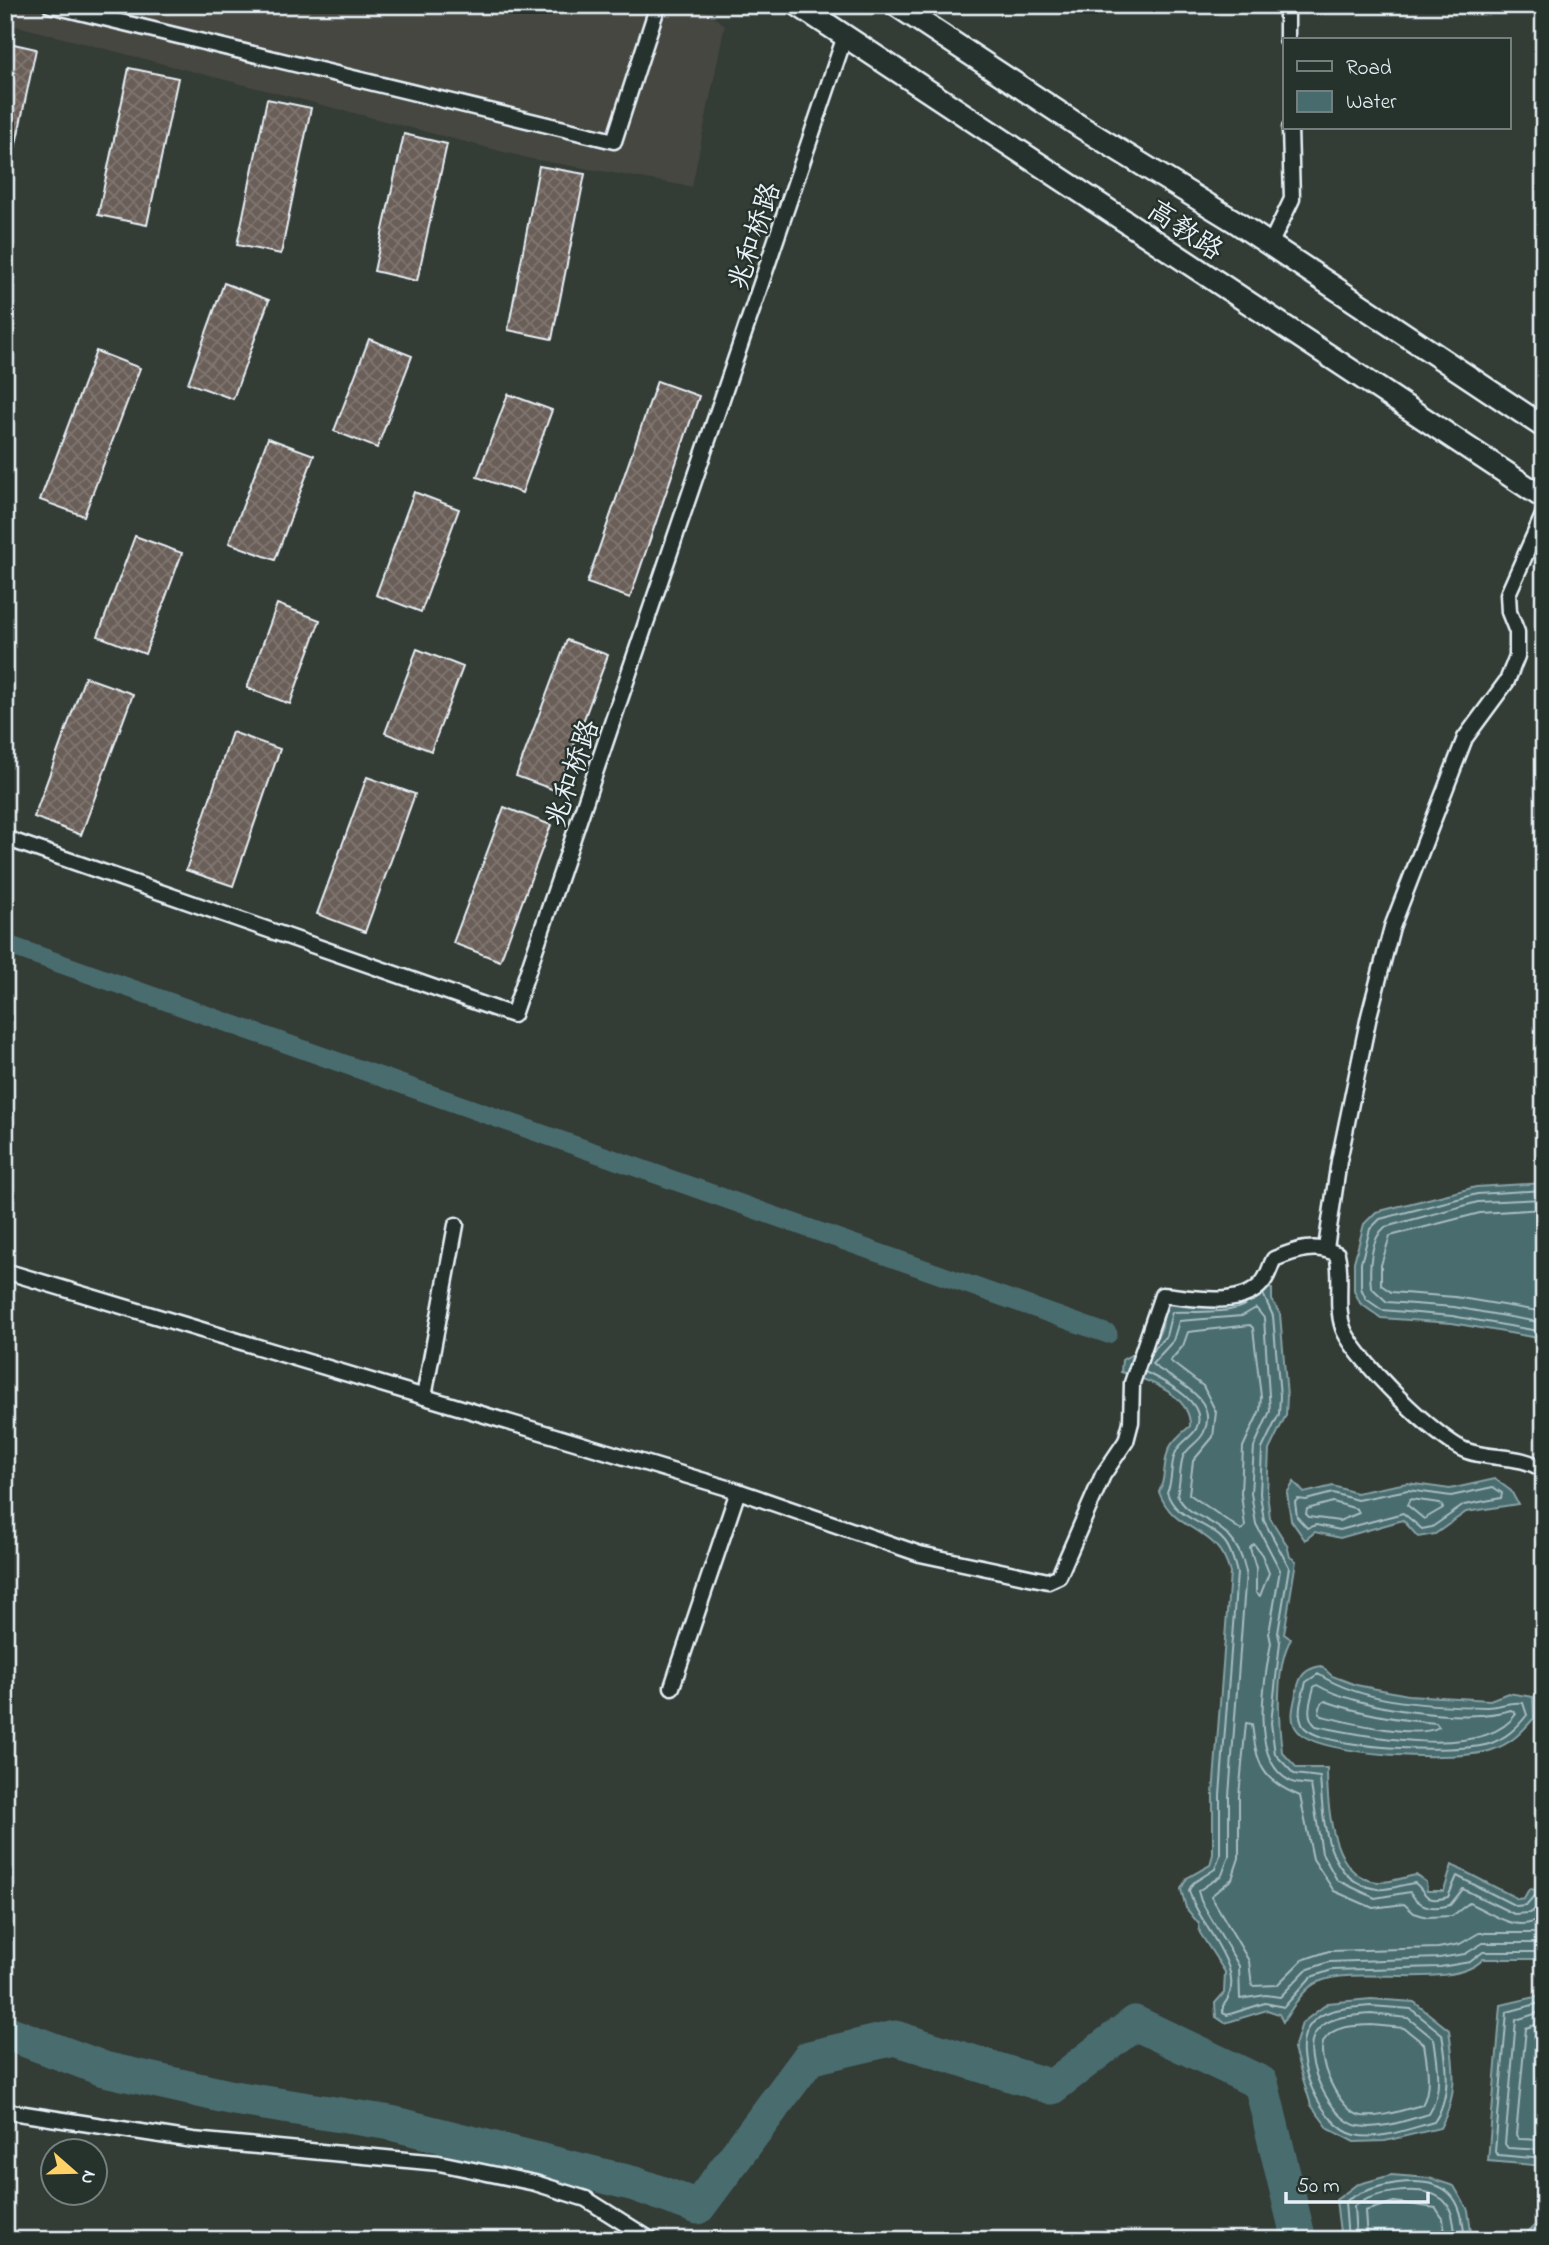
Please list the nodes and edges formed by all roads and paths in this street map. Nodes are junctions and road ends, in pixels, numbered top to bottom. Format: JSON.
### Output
{"nodes":[{"id":1,"x":50,"y":5,"type":"edge"},
{"id":2,"x":658,"y":5,"type":"edge"},
{"id":3,"x":798,"y":5,"type":"edge"},
{"id":4,"x":895,"y":5,"type":"edge"},
{"id":5,"x":1287,"y":5,"type":"edge"},
{"id":6,"x":845,"y":36,"type":"junction"},
{"id":7,"x":1287,"y":38,"type":"edge"},
{"id":8,"x":1290,"y":130,"type":"edge"},
{"id":9,"x":1270,"y":245,"type":"junction"},
{"id":10,"x":1544,"y":428,"type":"edge"},
{"id":11,"x":1544,"y":498,"type":"edge"},
{"id":12,"x":1544,"y":513,"type":"edge"},
{"id":13,"x":5,"y":838,"type":"edge"},
{"id":14,"x":456,"y":1225,"type":"dead end"},
{"id":15,"x":1326,"y":1248,"type":"junction"},
{"id":16,"x":5,"y":1271,"type":"edge"},
{"id":17,"x":424,"y":1397,"type":"junction"},
{"id":18,"x":1544,"y":1471,"type":"edge"},
{"id":19,"x":738,"y":1491,"type":"junction"},
{"id":20,"x":672,"y":1687,"type":"dead end"},
{"id":21,"x":5,"y":2111,"type":"edge"},
{"id":22,"x":651,"y":2240,"type":"edge"}],
"edges":[{"from":1,"to":2,"type":"street"},
{"from":3,"to":6,"type":"main road","name":"高教路"},
{"from":4,"to":9,"type":"main road","name":"高教路"},
{"from":5,"to":7,"type":"street"},
{"from":6,"to":11,"type":"main road","name":"高教路"},
{"from":6,"to":13,"type":"street","name":"兆和桥路"},
{"from":8,"to":9,"type":"street"},
{"from":9,"to":10,"type":"main road","name":"高教路"},
{"from":12,"to":15,"type":"street"},
{"from":14,"to":17,"type":"street"},
{"from":15,"to":18,"type":"street"},
{"from":15,"to":19,"type":"street"},
{"from":16,"to":17,"type":"street"},
{"from":17,"to":19,"type":"street"},
{"from":19,"to":20,"type":"street"},
{"from":21,"to":22,"type":"street"}]}
